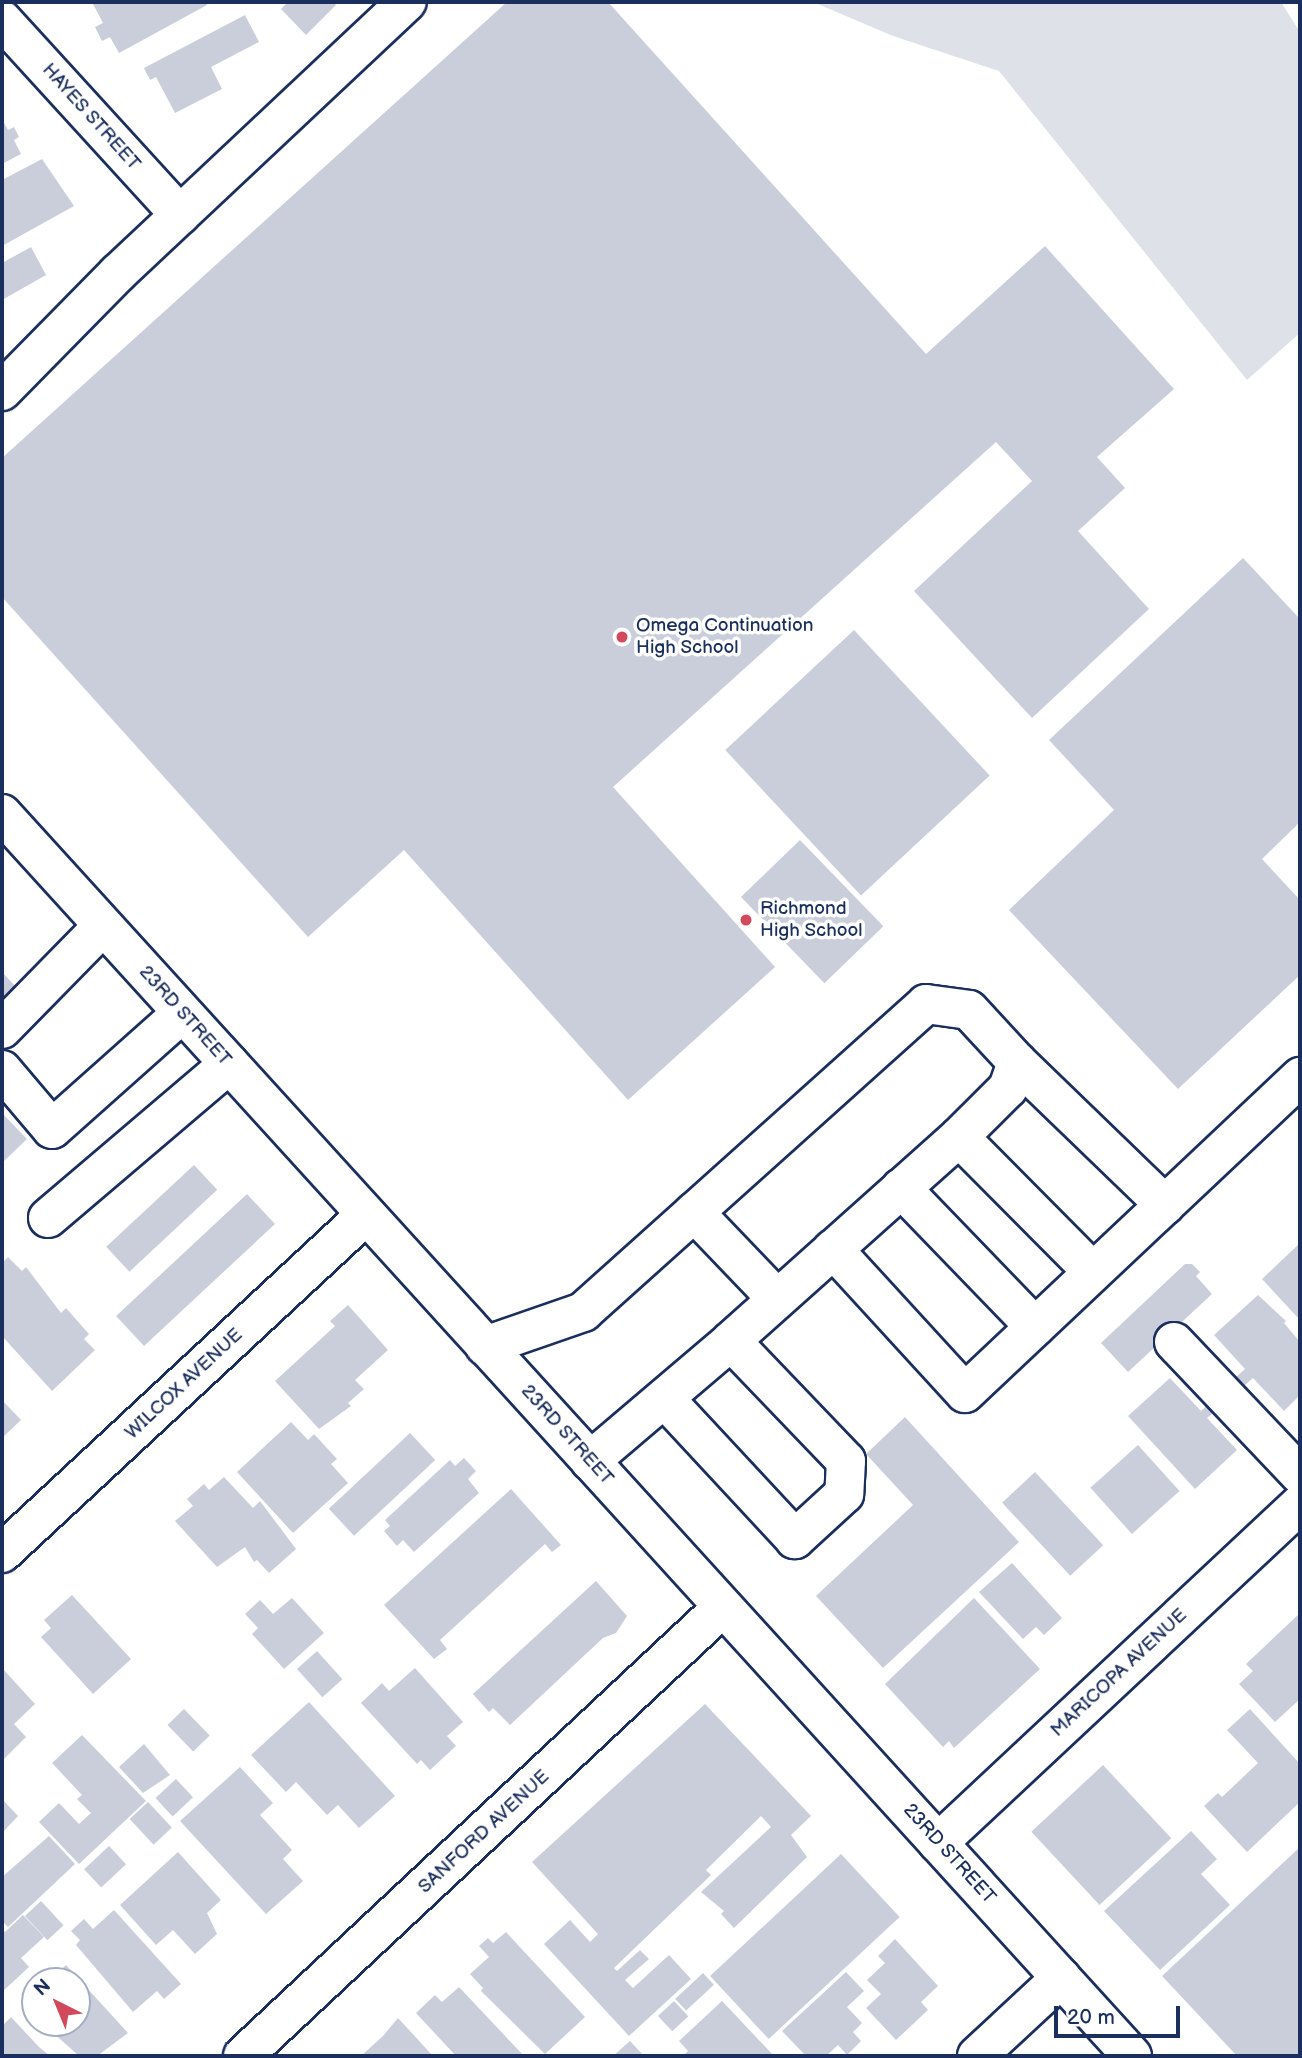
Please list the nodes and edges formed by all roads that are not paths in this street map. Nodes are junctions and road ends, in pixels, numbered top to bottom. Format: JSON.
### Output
{"nodes":[{"id":1,"x":407,"y":2,"type":"edge"},
{"id":2,"x":2,"y":20,"type":"edge"},
{"id":3,"x":180,"y":215,"type":"junction"},
{"id":4,"x":2,"y":391,"type":"edge"},
{"id":5,"x":2,"y":814,"type":"edge"},
{"id":6,"x":103,"y":926,"type":"junction"},
{"id":7,"x":182,"y":1013,"type":"junction"},
{"id":8,"x":2,"y":1029,"type":"edge"},
{"id":9,"x":1017,"y":1062,"type":"junction"},
{"id":10,"x":229,"y":1064,"type":"junction"},
{"id":11,"x":2,"y":1070,"type":"edge"},
{"id":12,"x":1300,"y":1077,"type":"edge"},
{"id":13,"x":959,"y":1138,"type":"junction"},
{"id":14,"x":901,"y":1188,"type":"junction"},
{"id":15,"x":1165,"y":1205,"type":"junction"},
{"id":16,"x":694,"y":1212,"type":"junction"},
{"id":17,"x":366,"y":1215,"type":"junction"},
{"id":18,"x":48,"y":1218,"type":"dead end"},
{"id":19,"x":833,"y":1249,"type":"junction"},
{"id":20,"x":1093,"y":1272,"type":"junction"},
{"id":21,"x":777,"y":1300,"type":"junction"},
{"id":22,"x":1035,"y":1327,"type":"junction"},
{"id":23,"x":731,"y":1340,"type":"junction"},
{"id":24,"x":1174,"y":1342,"type":"dead end"},
{"id":25,"x":485,"y":1346,"type":"junction"},
{"id":26,"x":664,"y":1398,"type":"junction"},
{"id":27,"x":590,"y":1461,"type":"junction"},
{"id":28,"x":1300,"y":1475,"type":"edge"},
{"id":29,"x":1300,"y":1504,"type":"edge"},
{"id":30,"x":2,"y":1553,"type":"edge"},
{"id":31,"x":723,"y":1607,"type":"junction"},
{"id":32,"x":938,"y":1843,"type":"junction"},
{"id":33,"x":1061,"y":1978,"type":"junction"},
{"id":34,"x":243,"y":2056,"type":"edge"},
{"id":35,"x":977,"y":2056,"type":"edge"},
{"id":36,"x":1132,"y":2056,"type":"edge"}],
"edges":[{"from":1,"to":3,"type":"street"},
{"from":2,"to":3,"type":"street","name":"HAYES STREET"},
{"from":3,"to":4,"type":"street"},
{"from":5,"to":6,"type":"street","name":"23RD STREET"},
{"from":6,"to":7,"type":"street","name":"23RD STREET"},
{"from":6,"to":8,"type":"street"},
{"from":7,"to":10,"type":"street","name":"23RD STREET"},
{"from":7,"to":11,"type":"street"},
{"from":9,"to":13,"type":"street"},
{"from":9,"to":15,"type":"street"},
{"from":9,"to":16,"type":"street"},
{"from":10,"to":17,"type":"street","name":"23RD STREET"},
{"from":10,"to":18,"type":"street"},
{"from":12,"to":15,"type":"street"},
{"from":13,"to":14,"type":"street"},
{"from":13,"to":20,"type":"street"},
{"from":14,"to":19,"type":"street"},
{"from":14,"to":22,"type":"street"},
{"from":15,"to":20,"type":"street"},
{"from":16,"to":21,"type":"street"},
{"from":16,"to":25,"type":"street"},
{"from":17,"to":25,"type":"street","name":"23RD STREET"},
{"from":17,"to":30,"type":"street","name":"WILCOX AVENUE"},
{"from":19,"to":21,"type":"street"},
{"from":19,"to":22,"type":"street"},
{"from":20,"to":22,"type":"street"},
{"from":21,"to":23,"type":"street"},
{"from":23,"to":26,"type":"street"},
{"from":23,"to":26,"type":"street"},
{"from":24,"to":28,"type":"street"},
{"from":25,"to":27,"type":"street","name":"23RD STREET"},
{"from":26,"to":27,"type":"street"},
{"from":27,"to":31,"type":"street","name":"23RD STREET"},
{"from":29,"to":32,"type":"street","name":"MARICOPA AVENUE"},
{"from":31,"to":32,"type":"street","name":"23RD STREET"},
{"from":31,"to":34,"type":"street","name":"SANFORD AVENUE"},
{"from":32,"to":33,"type":"street","name":"23RD STREET"},
{"from":33,"to":35,"type":"street"},
{"from":33,"to":36,"type":"street","name":"23RD STREET"}]}
